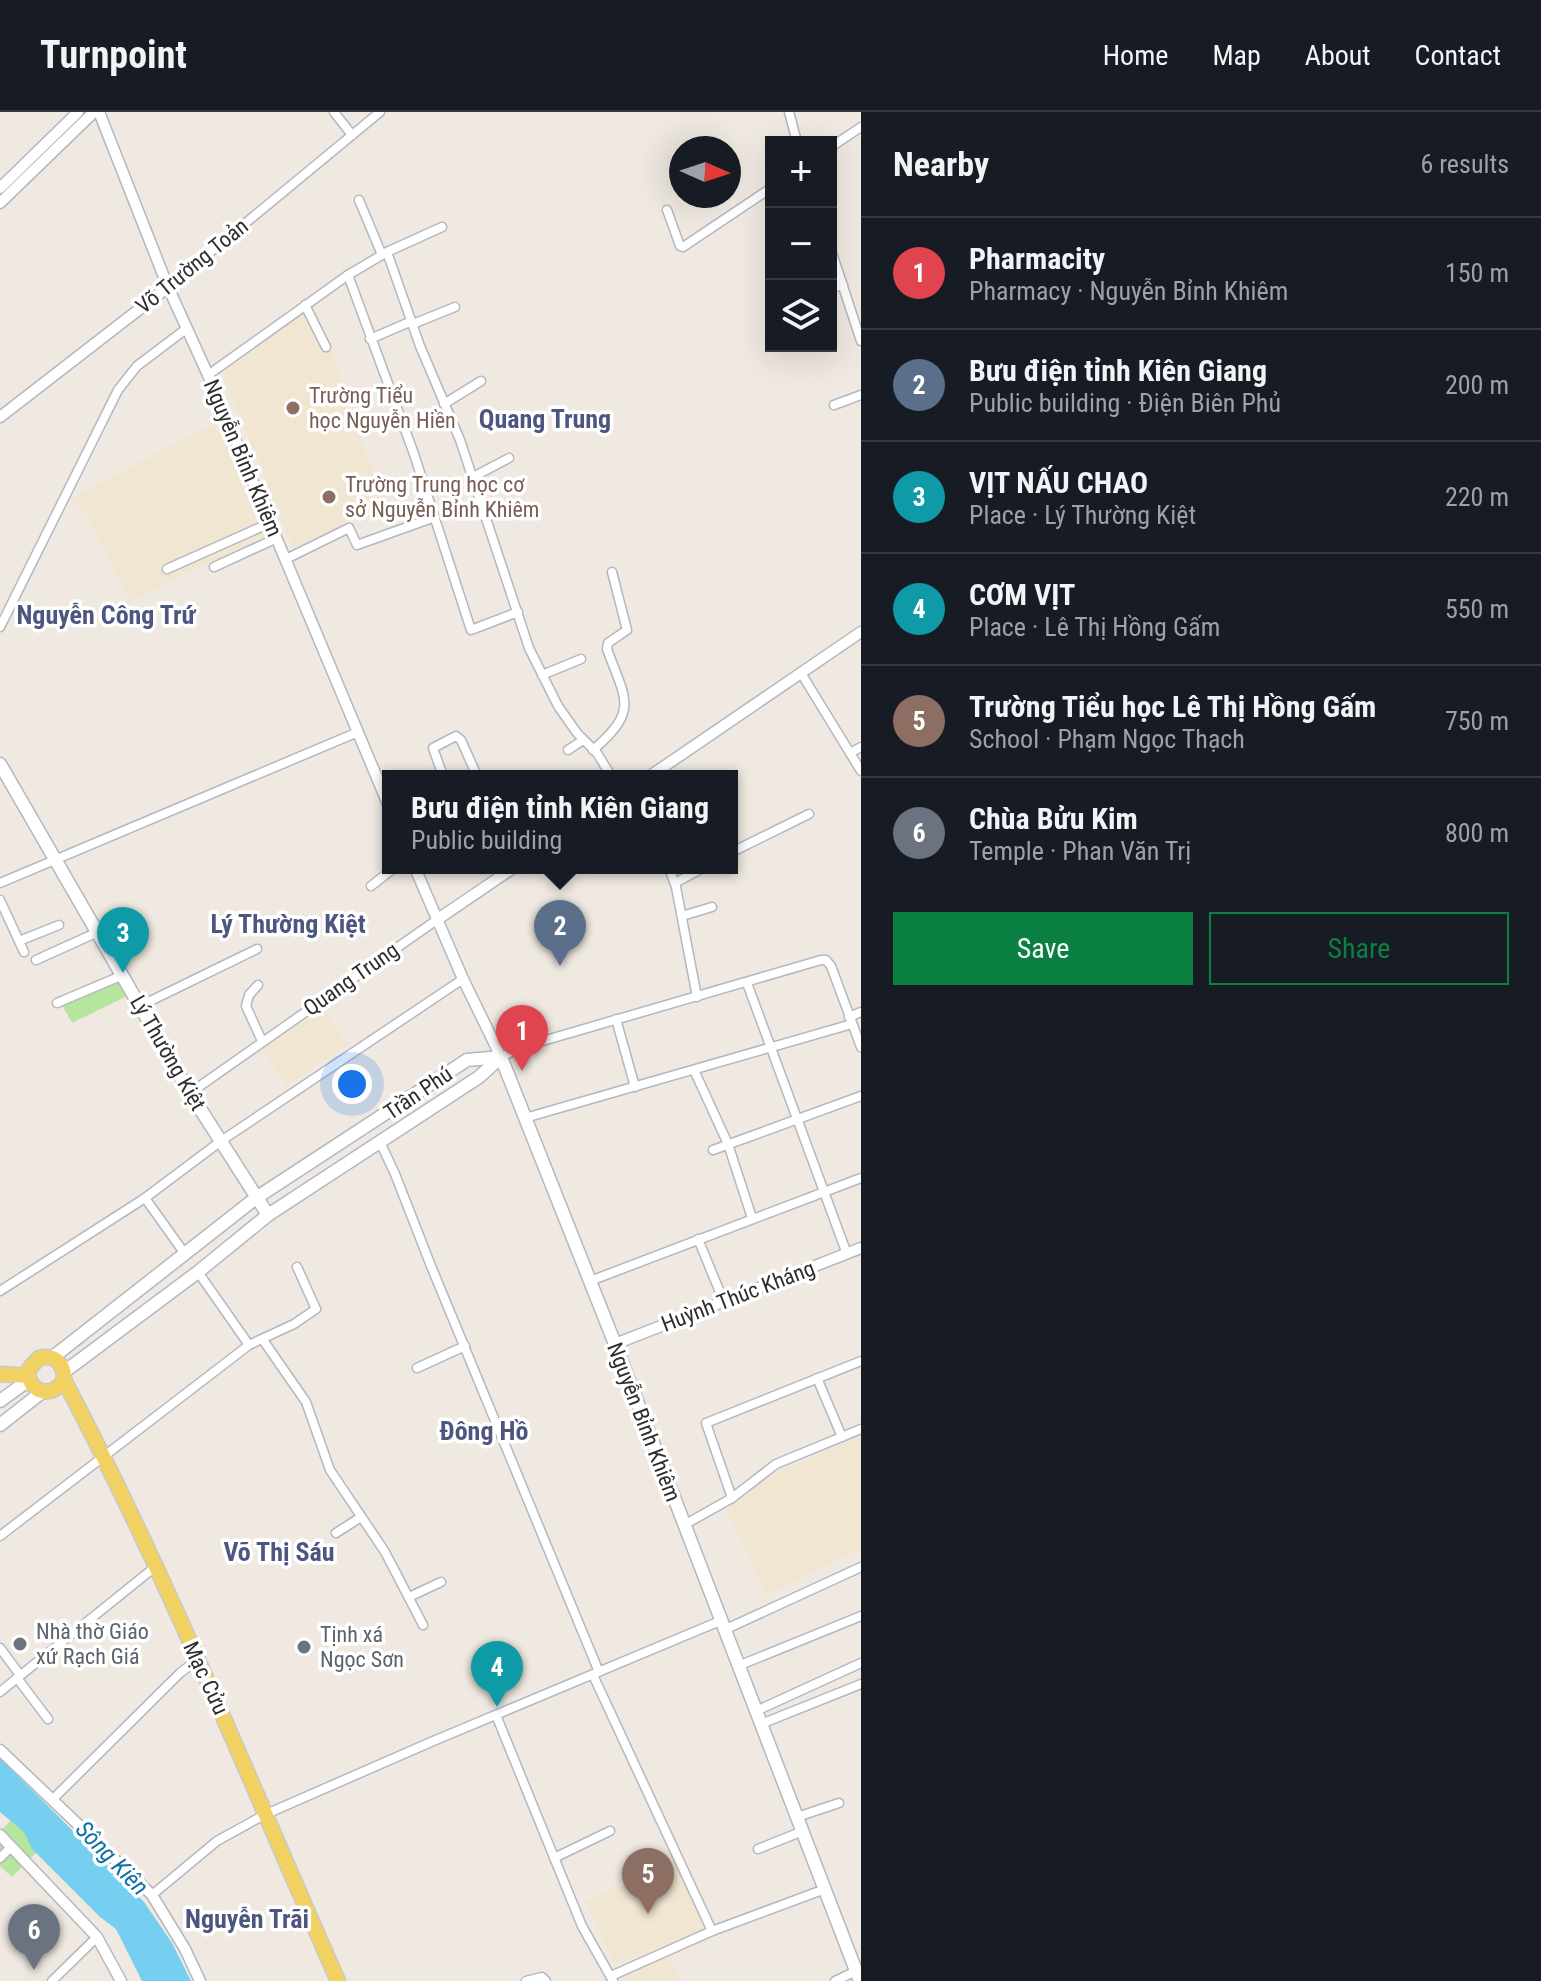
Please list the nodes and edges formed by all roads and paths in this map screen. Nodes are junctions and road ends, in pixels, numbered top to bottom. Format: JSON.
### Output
{"nodes":[{"id":1,"x":78,"y":112,"type":"edge"},
{"id":2,"x":97,"y":112,"type":"edge"},
{"id":3,"x":334,"y":112,"type":"edge"},
{"id":4,"x":380,"y":112,"type":"edge"},
{"id":5,"x":789,"y":112,"type":"edge"},
{"id":6,"x":861,"y":127,"type":"edge"},
{"id":7,"x":352,"y":135,"type":"junction"},
{"id":8,"x":795,"y":136,"type":"edge"},
{"id":9,"x":837,"y":143,"type":"edge"},
{"id":10,"x":0,"y":188,"type":"edge"},
{"id":11,"x":765,"y":192,"type":"edge"},
{"id":12,"x":359,"y":200,"type":"dead end"},
{"id":13,"x":0,"y":203,"type":"edge"},
{"id":14,"x":667,"y":210,"type":"dead end"},
{"id":15,"x":442,"y":227,"type":"dead end"},
{"id":16,"x":385,"y":253,"type":"junction"},
{"id":17,"x":837,"y":268,"type":"edge"},
{"id":18,"x":348,"y":275,"type":"junction"},
{"id":19,"x":843,"y":285,"type":"junction"},
{"id":20,"x":837,"y":286,"type":"edge"},
{"id":21,"x":168,"y":287,"type":"junction"},
{"id":22,"x":305,"y":305,"type":"junction"},
{"id":23,"x":455,"y":307,"type":"dead end"},
{"id":24,"x":413,"y":322,"type":"junction"},
{"id":25,"x":186,"y":329,"type":"junction"},
{"id":26,"x":370,"y":339,"type":"junction"},
{"id":27,"x":861,"y":341,"type":"edge"},
{"id":28,"x":326,"y":347,"type":"dead end"},
{"id":29,"x":208,"y":375,"type":"junction"},
{"id":30,"x":481,"y":381,"type":"dead end"},
{"id":31,"x":861,"y":395,"type":"edge"},
{"id":32,"x":444,"y":404,"type":"junction"},
{"id":33,"x":834,"y":405,"type":"dead end"},
{"id":34,"x":0,"y":417,"type":"edge"},
{"id":35,"x":509,"y":458,"type":"dead end"},
{"id":36,"x":473,"y":477,"type":"junction"},
{"id":37,"x":435,"y":517,"type":"junction"},
{"id":38,"x":270,"y":523,"type":"junction"},
{"id":39,"x":277,"y":538,"type":"junction"},
{"id":40,"x":286,"y":559,"type":"junction"},
{"id":41,"x":214,"y":567,"type":"dead end"},
{"id":42,"x":167,"y":569,"type":"dead end"},
{"id":43,"x":612,"y":572,"type":"dead end"},
{"id":44,"x":518,"y":612,"type":"junction"},
{"id":45,"x":0,"y":627,"type":"edge"},
{"id":46,"x":861,"y":632,"type":"edge"},
{"id":47,"x":581,"y":659,"type":"dead end"},
{"id":48,"x":801,"y":673,"type":"junction"},
{"id":49,"x":542,"y":675,"type":"junction"},
{"id":50,"x":358,"y":732,"type":"junction"},
{"id":51,"x":583,"y":740,"type":"junction"},
{"id":52,"x":861,"y":747,"type":"edge"},
{"id":53,"x":568,"y":750,"type":"dead end"},
{"id":54,"x":593,"y":750,"type":"junction"},
{"id":55,"x":850,"y":753,"type":"junction"},
{"id":56,"x":0,"y":764,"type":"edge"},
{"id":57,"x":441,"y":770,"type":"edge"},
{"id":58,"x":474,"y":770,"type":"edge"},
{"id":59,"x":607,"y":770,"type":"edge"},
{"id":60,"x":659,"y":770,"type":"edge"},
{"id":61,"x":861,"y":771,"type":"edge"},
{"id":62,"x":382,"y":790,"type":"edge"},
{"id":63,"x":809,"y":814,"type":"dead end"},
{"id":64,"x":738,"y":849,"type":"edge"},
{"id":65,"x":55,"y":859,"type":"junction"},
{"id":66,"x":386,"y":874,"type":"edge"},
{"id":67,"x":418,"y":874,"type":"edge"},
{"id":68,"x":504,"y":874,"type":"edge"},
{"id":69,"x":671,"y":874,"type":"edge"},
{"id":70,"x":692,"y":874,"type":"edge"},
{"id":71,"x":0,"y":883,"type":"edge"},
{"id":72,"x":675,"y":883,"type":"junction"},
{"id":73,"x":371,"y":886,"type":"dead end"},
{"id":74,"x":0,"y":900,"type":"edge"},
{"id":75,"x":712,"y":907,"type":"dead end"},
{"id":76,"x":682,"y":916,"type":"junction"},
{"id":77,"x":438,"y":919,"type":"junction"},
{"id":78,"x":59,"y":925,"type":"dead end"},
{"id":79,"x":98,"y":932,"type":"junction"},
{"id":80,"x":19,"y":941,"type":"junction"},
{"id":81,"x":257,"y":949,"type":"dead end"},
{"id":82,"x":24,"y":952,"type":"dead end"},
{"id":83,"x":36,"y":960,"type":"dead end"},
{"id":84,"x":123,"y":975,"type":"junction"},
{"id":85,"x":463,"y":979,"type":"junction"},
{"id":86,"x":747,"y":983,"type":"junction"},
{"id":87,"x":258,"y":985,"type":"dead end"},
{"id":88,"x":697,"y":997,"type":"junction"},
{"id":89,"x":57,"y":1003,"type":"dead end"},
{"id":90,"x":140,"y":1006,"type":"junction"},
{"id":91,"x":861,"y":1012,"type":"edge"},
{"id":92,"x":616,"y":1019,"type":"junction"},
{"id":93,"x":851,"y":1020,"type":"junction"},
{"id":94,"x":262,"y":1041,"type":"junction"},
{"id":95,"x":770,"y":1047,"type":"junction"},
{"id":96,"x":861,"y":1047,"type":"edge"},
{"id":97,"x":501,"y":1057,"type":"junction"},
{"id":98,"x":694,"y":1070,"type":"junction"},
{"id":99,"x":635,"y":1087,"type":"junction"},
{"id":100,"x":190,"y":1093,"type":"junction"},
{"id":101,"x":861,"y":1096,"type":"edge"},
{"id":102,"x":525,"y":1118,"type":"junction"},
{"id":103,"x":796,"y":1118,"type":"junction"},
{"id":104,"x":353,"y":1136,"type":"junction"},
{"id":105,"x":221,"y":1141,"type":"junction"},
{"id":106,"x":380,"y":1142,"type":"junction"},
{"id":107,"x":728,"y":1144,"type":"junction"},
{"id":108,"x":713,"y":1150,"type":"dead end"},
{"id":109,"x":363,"y":1153,"type":"junction"},
{"id":110,"x":861,"y":1178,"type":"edge"},
{"id":111,"x":825,"y":1190,"type":"junction"},
{"id":112,"x":145,"y":1198,"type":"junction"},
{"id":113,"x":256,"y":1198,"type":"junction"},
{"id":114,"x":268,"y":1215,"type":"junction"},
{"id":115,"x":752,"y":1218,"type":"junction"},
{"id":116,"x":698,"y":1239,"type":"junction"},
{"id":117,"x":861,"y":1248,"type":"edge"},
{"id":118,"x":185,"y":1254,"type":"junction"},
{"id":119,"x":847,"y":1254,"type":"junction"},
{"id":120,"x":297,"y":1267,"type":"dead end"},
{"id":121,"x":198,"y":1272,"type":"junction"},
{"id":122,"x":590,"y":1281,"type":"junction"},
{"id":123,"x":0,"y":1291,"type":"edge"},
{"id":124,"x":724,"y":1302,"type":"junction"},
{"id":125,"x":263,"y":1340,"type":"junction"},
{"id":126,"x":615,"y":1344,"type":"junction"},
{"id":127,"x":249,"y":1345,"type":"junction"},
{"id":128,"x":465,"y":1346,"type":"junction"},
{"id":129,"x":53,"y":1357,"type":"junction"},
{"id":130,"x":861,"y":1361,"type":"edge"},
{"id":131,"x":417,"y":1368,"type":"dead end"},
{"id":132,"x":0,"y":1374,"type":"edge"},
{"id":133,"x":64,"y":1376,"type":"junction"},
{"id":134,"x":28,"y":1378,"type":"junction"},
{"id":135,"x":817,"y":1378,"type":"junction"},
{"id":136,"x":42,"y":1392,"type":"junction"},
{"id":137,"x":0,"y":1401,"type":"edge"},
{"id":138,"x":0,"y":1425,"type":"edge"},
{"id":139,"x":861,"y":1429,"type":"edge"},
{"id":140,"x":842,"y":1437,"type":"junction"},
{"id":141,"x":104,"y":1456,"type":"junction"},
{"id":142,"x":732,"y":1498,"type":"junction"},
{"id":143,"x":361,"y":1517,"type":"junction"},
{"id":144,"x":684,"y":1525,"type":"junction"},
{"id":145,"x":336,"y":1533,"type":"dead end"},
{"id":146,"x":0,"y":1536,"type":"edge"},
{"id":147,"x":155,"y":1567,"type":"junction"},
{"id":148,"x":861,"y":1567,"type":"edge"},
{"id":149,"x":441,"y":1582,"type":"dead end"},
{"id":150,"x":409,"y":1597,"type":"junction"},
{"id":151,"x":861,"y":1616,"type":"edge"},
{"id":152,"x":423,"y":1625,"type":"dead end"},
{"id":153,"x":722,"y":1626,"type":"junction"},
{"id":154,"x":0,"y":1648,"type":"edge"},
{"id":155,"x":197,"y":1660,"type":"junction"},
{"id":156,"x":861,"y":1663,"type":"edge"},
{"id":157,"x":738,"y":1666,"type":"junction"},
{"id":158,"x":596,"y":1674,"type":"junction"},
{"id":159,"x":18,"y":1677,"type":"junction"},
{"id":160,"x":861,"y":1684,"type":"edge"},
{"id":161,"x":0,"y":1692,"type":"edge"},
{"id":162,"x":756,"y":1711,"type":"junction"},
{"id":163,"x":496,"y":1715,"type":"junction"},
{"id":164,"x":48,"y":1719,"type":"dead end"},
{"id":165,"x":761,"y":1724,"type":"junction"},
{"id":166,"x":0,"y":1750,"type":"edge"},
{"id":167,"x":52,"y":1800,"type":"junction"},
{"id":168,"x":839,"y":1803,"type":"dead end"},
{"id":169,"x":264,"y":1815,"type":"junction"},
{"id":170,"x":797,"y":1817,"type":"junction"},
{"id":171,"x":610,"y":1831,"type":"dead end"},
{"id":172,"x":803,"y":1831,"type":"junction"},
{"id":173,"x":0,"y":1835,"type":"edge"},
{"id":174,"x":11,"y":1847,"type":"junction"},
{"id":175,"x":758,"y":1849,"type":"dead end"},
{"id":176,"x":0,"y":1858,"type":"edge"},
{"id":177,"x":554,"y":1858,"type":"junction"},
{"id":178,"x":825,"y":1889,"type":"junction"},
{"id":179,"x":152,"y":1895,"type":"junction"},
{"id":180,"x":712,"y":1931,"type":"junction"},
{"id":181,"x":97,"y":1937,"type":"junction"},
{"id":182,"x":858,"y":1976,"type":"edge"},
{"id":183,"x":612,"y":1978,"type":"edge"},
{"id":184,"x":52,"y":1981,"type":"edge"},
{"id":185,"x":121,"y":1981,"type":"edge"},
{"id":186,"x":200,"y":1981,"type":"edge"},
{"id":187,"x":338,"y":1981,"type":"edge"},
{"id":188,"x":526,"y":1981,"type":"edge"},
{"id":189,"x":546,"y":1981,"type":"edge"},
{"id":190,"x":835,"y":1981,"type":"edge"}],
"edges":[{"from":1,"to":10,"type":"street"},
{"from":2,"to":13,"type":"street"},
{"from":2,"to":21,"type":"street","name":"Nguyễn Bỉnh Khiêm"},
{"from":3,"to":7,"type":"street"},
{"from":4,"to":7,"type":"street","name":"Võ Trường Toản"},
{"from":5,"to":8,"type":"street"},
{"from":6,"to":9,"type":"street"},
{"from":7,"to":21,"type":"street","name":"Võ Trường Toản"},
{"from":11,"to":14,"type":"street"},
{"from":12,"to":16,"type":"street"},
{"from":15,"to":16,"type":"street"},
{"from":16,"to":18,"type":"street"},
{"from":16,"to":24,"type":"street"},
{"from":17,"to":19,"type":"street"},
{"from":18,"to":22,"type":"street"},
{"from":18,"to":26,"type":"street"},
{"from":19,"to":20,"type":"street"},
{"from":19,"to":27,"type":"street"},
{"from":21,"to":25,"type":"street","name":"Nguyễn Bỉnh Khiêm"},
{"from":21,"to":34,"type":"street","name":"Võ Trường Toản"},
{"from":22,"to":28,"type":"street"},
{"from":22,"to":29,"type":"street"},
{"from":23,"to":24,"type":"street"},
{"from":24,"to":26,"type":"street"},
{"from":24,"to":32,"type":"street"},
{"from":25,"to":29,"type":"street","name":"Nguyễn Bỉnh Khiêm"},
{"from":25,"to":45,"type":"street"},
{"from":26,"to":37,"type":"street"},
{"from":29,"to":38,"type":"street","name":"Nguyễn Bỉnh Khiêm"},
{"from":30,"to":32,"type":"street"},
{"from":31,"to":33,"type":"street"},
{"from":32,"to":36,"type":"street"},
{"from":35,"to":36,"type":"street"},
{"from":36,"to":44,"type":"street"},
{"from":37,"to":40,"type":"street"},
{"from":37,"to":44,"type":"street"},
{"from":38,"to":39,"type":"street","name":"Nguyễn Bỉnh Khiêm"},
{"from":38,"to":42,"type":"street"},
{"from":39,"to":40,"type":"street","name":"Nguyễn Bỉnh Khiêm"},
{"from":39,"to":41,"type":"street"},
{"from":40,"to":50,"type":"street","name":"Nguyễn Bỉnh Khiêm"},
{"from":43,"to":54,"type":"street"},
{"from":44,"to":49,"type":"street"},
{"from":46,"to":48,"type":"street"},
{"from":47,"to":49,"type":"street"},
{"from":48,"to":55,"type":"street"},
{"from":48,"to":60,"type":"street"},
{"from":49,"to":51,"type":"street"},
{"from":50,"to":62,"type":"street","name":"Nguyễn Bỉnh Khiêm"},
{"from":50,"to":65,"type":"street"},
{"from":51,"to":53,"type":"street"},
{"from":51,"to":54,"type":"street"},
{"from":52,"to":55,"type":"street"},
{"from":54,"to":59,"type":"street"},
{"from":55,"to":61,"type":"street"},
{"from":56,"to":65,"type":"main road","name":"Lý Thường Kiệt"},
{"from":57,"to":58,"type":"street"},
{"from":63,"to":64,"type":"street"},
{"from":65,"to":71,"type":"street"},
{"from":65,"to":79,"type":"main road","name":"Lý Thường Kiệt"},
{"from":66,"to":73,"type":"street"},
{"from":67,"to":77,"type":"street","name":"Nguyễn Bỉnh Khiêm"},
{"from":68,"to":77,"type":"street","name":"Quang Trung"},
{"from":69,"to":72,"type":"street"},
{"from":70,"to":72,"type":"street"},
{"from":72,"to":76,"type":"street"},
{"from":74,"to":80,"type":"street"},
{"from":75,"to":76,"type":"street"},
{"from":76,"to":88,"type":"street"},
{"from":77,"to":85,"type":"street","name":"Nguyễn Bỉnh Khiêm"},
{"from":77,"to":94,"type":"street","name":"Quang Trung"},
{"from":78,"to":80,"type":"street"},
{"from":79,"to":83,"type":"street"},
{"from":79,"to":84,"type":"main road","name":"Lý Thường Kiệt"},
{"from":80,"to":82,"type":"street"},
{"from":81,"to":90,"type":"street"},
{"from":84,"to":89,"type":"street"},
{"from":84,"to":90,"type":"main road","name":"Lý Thường Kiệt"},
{"from":85,"to":97,"type":"street","name":"Nguyễn Bỉnh Khiêm"},
{"from":85,"to":105,"type":"street"},
{"from":86,"to":88,"type":"street"},
{"from":86,"to":93,"type":"street"},
{"from":86,"to":95,"type":"street"},
{"from":87,"to":94,"type":"street"},
{"from":88,"to":92,"type":"street"},
{"from":90,"to":100,"type":"main road","name":"Lý Thường Kiệt"},
{"from":91,"to":93,"type":"street"},
{"from":92,"to":97,"type":"street"},
{"from":92,"to":99,"type":"street"},
{"from":93,"to":95,"type":"street"},
{"from":93,"to":96,"type":"street"},
{"from":94,"to":100,"type":"street","name":"Quang Trung"},
{"from":95,"to":98,"type":"street"},
{"from":95,"to":103,"type":"street"},
{"from":97,"to":102,"type":"main road","name":"Nguyễn Bỉnh Khiêm"},
{"from":97,"to":104,"type":"main road","name":"Trần Phú"},
{"from":97,"to":106,"type":"main road","name":"Trần Phú"},
{"from":98,"to":99,"type":"street"},
{"from":98,"to":107,"type":"street"},
{"from":99,"to":102,"type":"street"},
{"from":100,"to":105,"type":"main road","name":"Lý Thường Kiệt"},
{"from":101,"to":103,"type":"street"},
{"from":102,"to":122,"type":"main road","name":"Nguyễn Bỉnh Khiêm"},
{"from":103,"to":107,"type":"street"},
{"from":103,"to":111,"type":"street"},
{"from":104,"to":109,"type":"street"},
{"from":104,"to":113,"type":"main road","name":"Trần Phú"},
{"from":105,"to":112,"type":"street"},
{"from":105,"to":113,"type":"main road","name":"Lý Thường Kiệt"},
{"from":106,"to":109,"type":"main road","name":"Trần Phú"},
{"from":106,"to":128,"type":"street"},
{"from":107,"to":108,"type":"street"},
{"from":107,"to":115,"type":"street"},
{"from":109,"to":114,"type":"main road","name":"Trần Phú"},
{"from":110,"to":111,"type":"street"},
{"from":111,"to":115,"type":"street"},
{"from":111,"to":119,"type":"street"},
{"from":112,"to":118,"type":"street"},
{"from":112,"to":123,"type":"street"},
{"from":113,"to":114,"type":"main road","name":"Lý Thường Kiệt"},
{"from":113,"to":118,"type":"main road","name":"Trần Phú"},
{"from":114,"to":121,"type":"main road","name":"Trần Phú"},
{"from":115,"to":116,"type":"street"},
{"from":116,"to":122,"type":"street"},
{"from":116,"to":124,"type":"street"},
{"from":117,"to":119,"type":"street","name":"Huỳnh Thúc Kháng"},
{"from":118,"to":121,"type":"main road"},
{"from":118,"to":129,"type":"main road","name":"Trần Phú"},
{"from":119,"to":124,"type":"street","name":"Huỳnh Thúc Kháng"},
{"from":120,"to":125,"type":"street"},
{"from":121,"to":127,"type":"street"},
{"from":121,"to":133,"type":"main road","name":"Trần Phú"},
{"from":122,"to":126,"type":"main road","name":"Nguyễn Bỉnh Khiêm"},
{"from":124,"to":126,"type":"street","name":"Huỳnh Thúc Kháng"},
{"from":125,"to":127,"type":"street"},
{"from":125,"to":143,"type":"street"},
{"from":126,"to":144,"type":"main road","name":"Nguyễn Bỉnh Khiêm"},
{"from":127,"to":141,"type":"street"},
{"from":128,"to":131,"type":"street"},
{"from":128,"to":158,"type":"street"},
{"from":129,"to":133,"type":"main road"},
{"from":129,"to":134,"type":"main road","name":"Trần Phú"},
{"from":130,"to":135,"type":"street"},
{"from":132,"to":134,"type":"main road"},
{"from":133,"to":136,"type":"main road","name":"Trần Phú"},
{"from":133,"to":141,"type":"main road","name":"Mạc Cửu"},
{"from":134,"to":136,"type":"main road"},
{"from":134,"to":137,"type":"main road","name":"Trần Phú"},
{"from":135,"to":140,"type":"street"},
{"from":135,"to":142,"type":"street"},
{"from":136,"to":138,"type":"main road","name":"Trần Phú"},
{"from":139,"to":140,"type":"street"},
{"from":140,"to":142,"type":"street"},
{"from":141,"to":146,"type":"street"},
{"from":141,"to":147,"type":"main road","name":"Mạc Cửu"},
{"from":142,"to":144,"type":"street"},
{"from":143,"to":145,"type":"street"},
{"from":143,"to":150,"type":"street"},
{"from":144,"to":153,"type":"main road","name":"Nguyễn Bỉnh Khiêm"},
{"from":147,"to":155,"type":"main road","name":"Mạc Cửu"},
{"from":147,"to":159,"type":"street"},
{"from":148,"to":153,"type":"street"},
{"from":149,"to":150,"type":"street"},
{"from":150,"to":152,"type":"street"},
{"from":151,"to":157,"type":"street"},
{"from":153,"to":157,"type":"main road","name":"Nguyễn Bỉnh Khiêm"},
{"from":153,"to":158,"type":"street"},
{"from":154,"to":159,"type":"street"},
{"from":155,"to":167,"type":"street"},
{"from":155,"to":169,"type":"main road","name":"Mạc Cửu"},
{"from":156,"to":162,"type":"street"},
{"from":157,"to":162,"type":"main road","name":"Nguyễn Bỉnh Khiêm"},
{"from":158,"to":163,"type":"street"},
{"from":158,"to":180,"type":"street"},
{"from":159,"to":161,"type":"street"},
{"from":159,"to":164,"type":"street"},
{"from":160,"to":165,"type":"street"},
{"from":162,"to":165,"type":"main road","name":"Nguyễn Bỉnh Khiêm"},
{"from":163,"to":169,"type":"street"},
{"from":163,"to":177,"type":"street"},
{"from":165,"to":170,"type":"main road","name":"Nguyễn Bỉnh Khiêm"},
{"from":166,"to":167,"type":"street"},
{"from":167,"to":179,"type":"street"},
{"from":168,"to":170,"type":"street"},
{"from":169,"to":179,"type":"street"},
{"from":169,"to":187,"type":"main road","name":"Mạc Cửu"},
{"from":170,"to":172,"type":"main road","name":"Nguyễn Bỉnh Khiêm"},
{"from":171,"to":177,"type":"street"},
{"from":172,"to":175,"type":"street"},
{"from":172,"to":178,"type":"main road","name":"Nguyễn Bỉnh Khiêm"},
{"from":173,"to":174,"type":"street"},
{"from":174,"to":176,"type":"street"},
{"from":174,"to":181,"type":"street"},
{"from":177,"to":183,"type":"street"},
{"from":178,"to":180,"type":"street"},
{"from":178,"to":182,"type":"main road","name":"Nguyễn Bỉnh Khiêm"},
{"from":179,"to":186,"type":"street"},
{"from":180,"to":183,"type":"street"},
{"from":181,"to":184,"type":"street"},
{"from":181,"to":185,"type":"street"},
{"from":182,"to":190,"type":"street"},
{"from":188,"to":189,"type":"street"}]}
